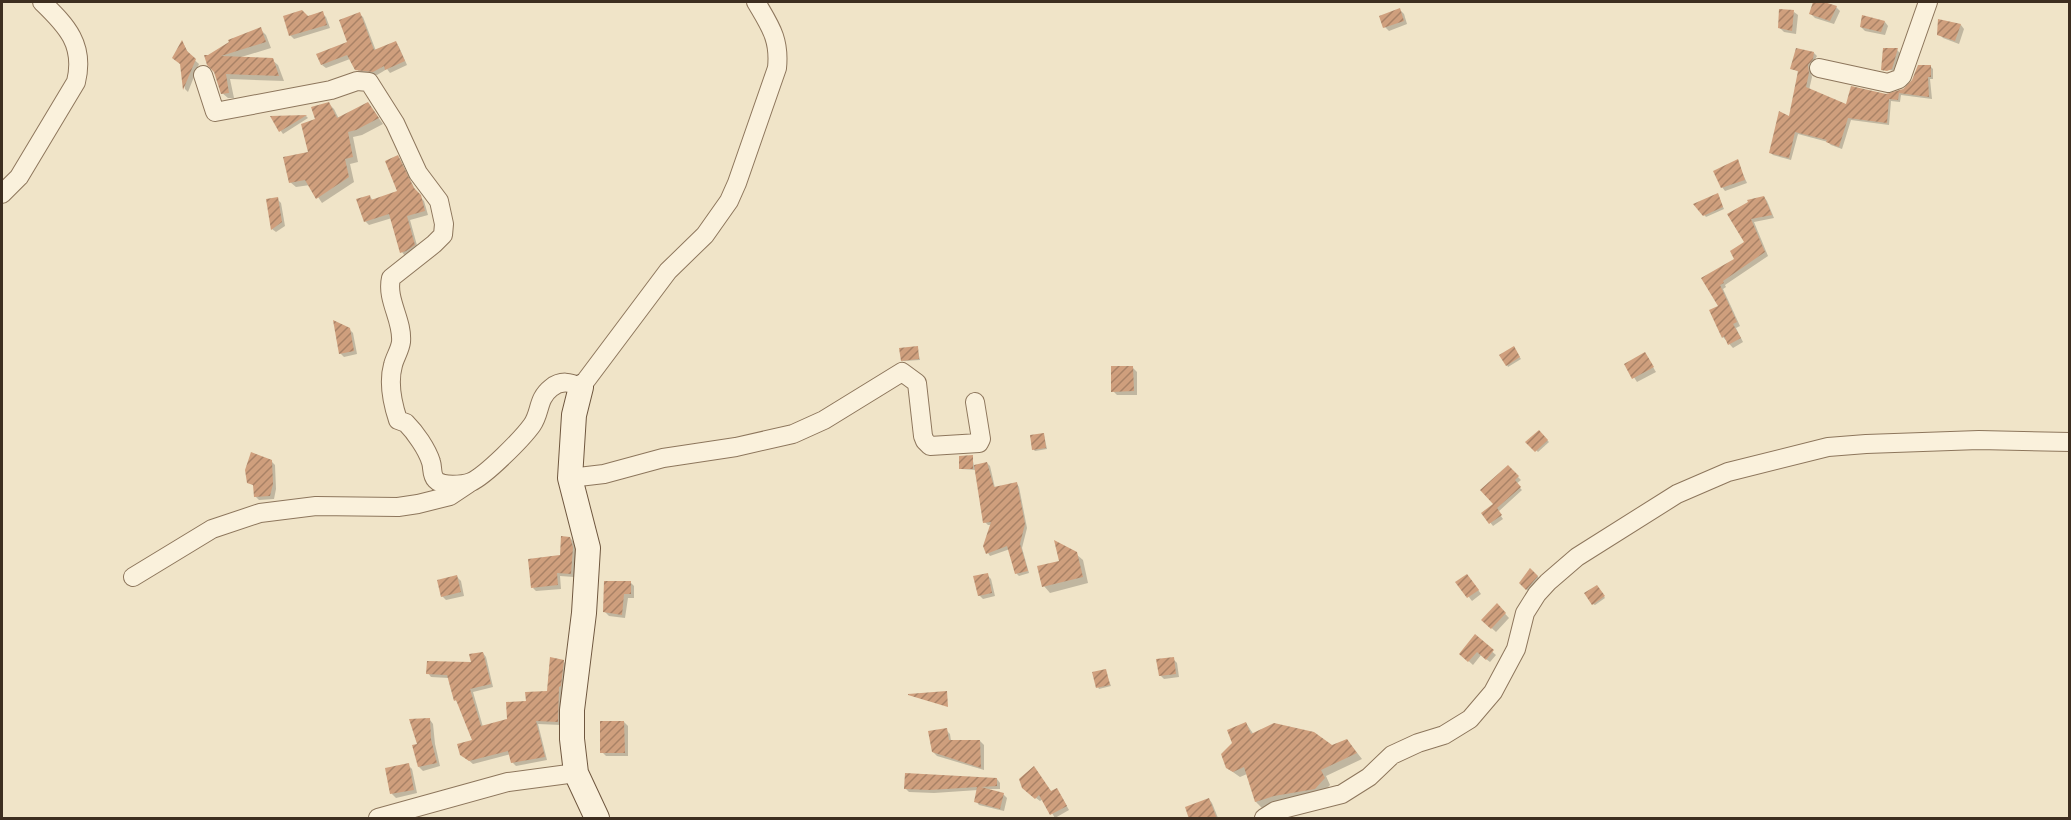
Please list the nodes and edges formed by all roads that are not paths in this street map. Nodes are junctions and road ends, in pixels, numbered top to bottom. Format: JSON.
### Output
{"nodes":[{"id":1,"x":42,"y":2,"type":"edge"},
{"id":2,"x":756,"y":2,"type":"edge"},
{"id":3,"x":1928,"y":2,"type":"edge"},
{"id":4,"x":1819,"y":68,"type":"dead end"},
{"id":5,"x":203,"y":75,"type":"dead end"},
{"id":6,"x":2,"y":194,"type":"edge"},
{"id":7,"x":581,"y":387,"type":"junction"},
{"id":8,"x":975,"y":402,"type":"dead end"},
{"id":9,"x":2070,"y":442,"type":"edge"},
{"id":10,"x":570,"y":478,"type":"junction"},
{"id":11,"x":470,"y":483,"type":"junction"},
{"id":12,"x":133,"y":577,"type":"dead end"},
{"id":13,"x":576,"y":773,"type":"junction"},
{"id":14,"x":378,"y":819,"type":"edge"},
{"id":15,"x":597,"y":819,"type":"edge"},
{"id":16,"x":1264,"y":819,"type":"edge"}],
"edges":[{"from":1,"to":6,"type":"street"},
{"from":2,"to":7,"type":"street"},
{"from":3,"to":4,"type":"street"},
{"from":5,"to":11,"type":"street"},
{"from":7,"to":10,"type":"street"},
{"from":7,"to":11,"type":"street"},
{"from":8,"to":10,"type":"street"},
{"from":9,"to":16,"type":"street"},
{"from":10,"to":13,"type":"street"},
{"from":11,"to":12,"type":"street"},
{"from":13,"to":14,"type":"street"},
{"from":13,"to":15,"type":"street"}]}
